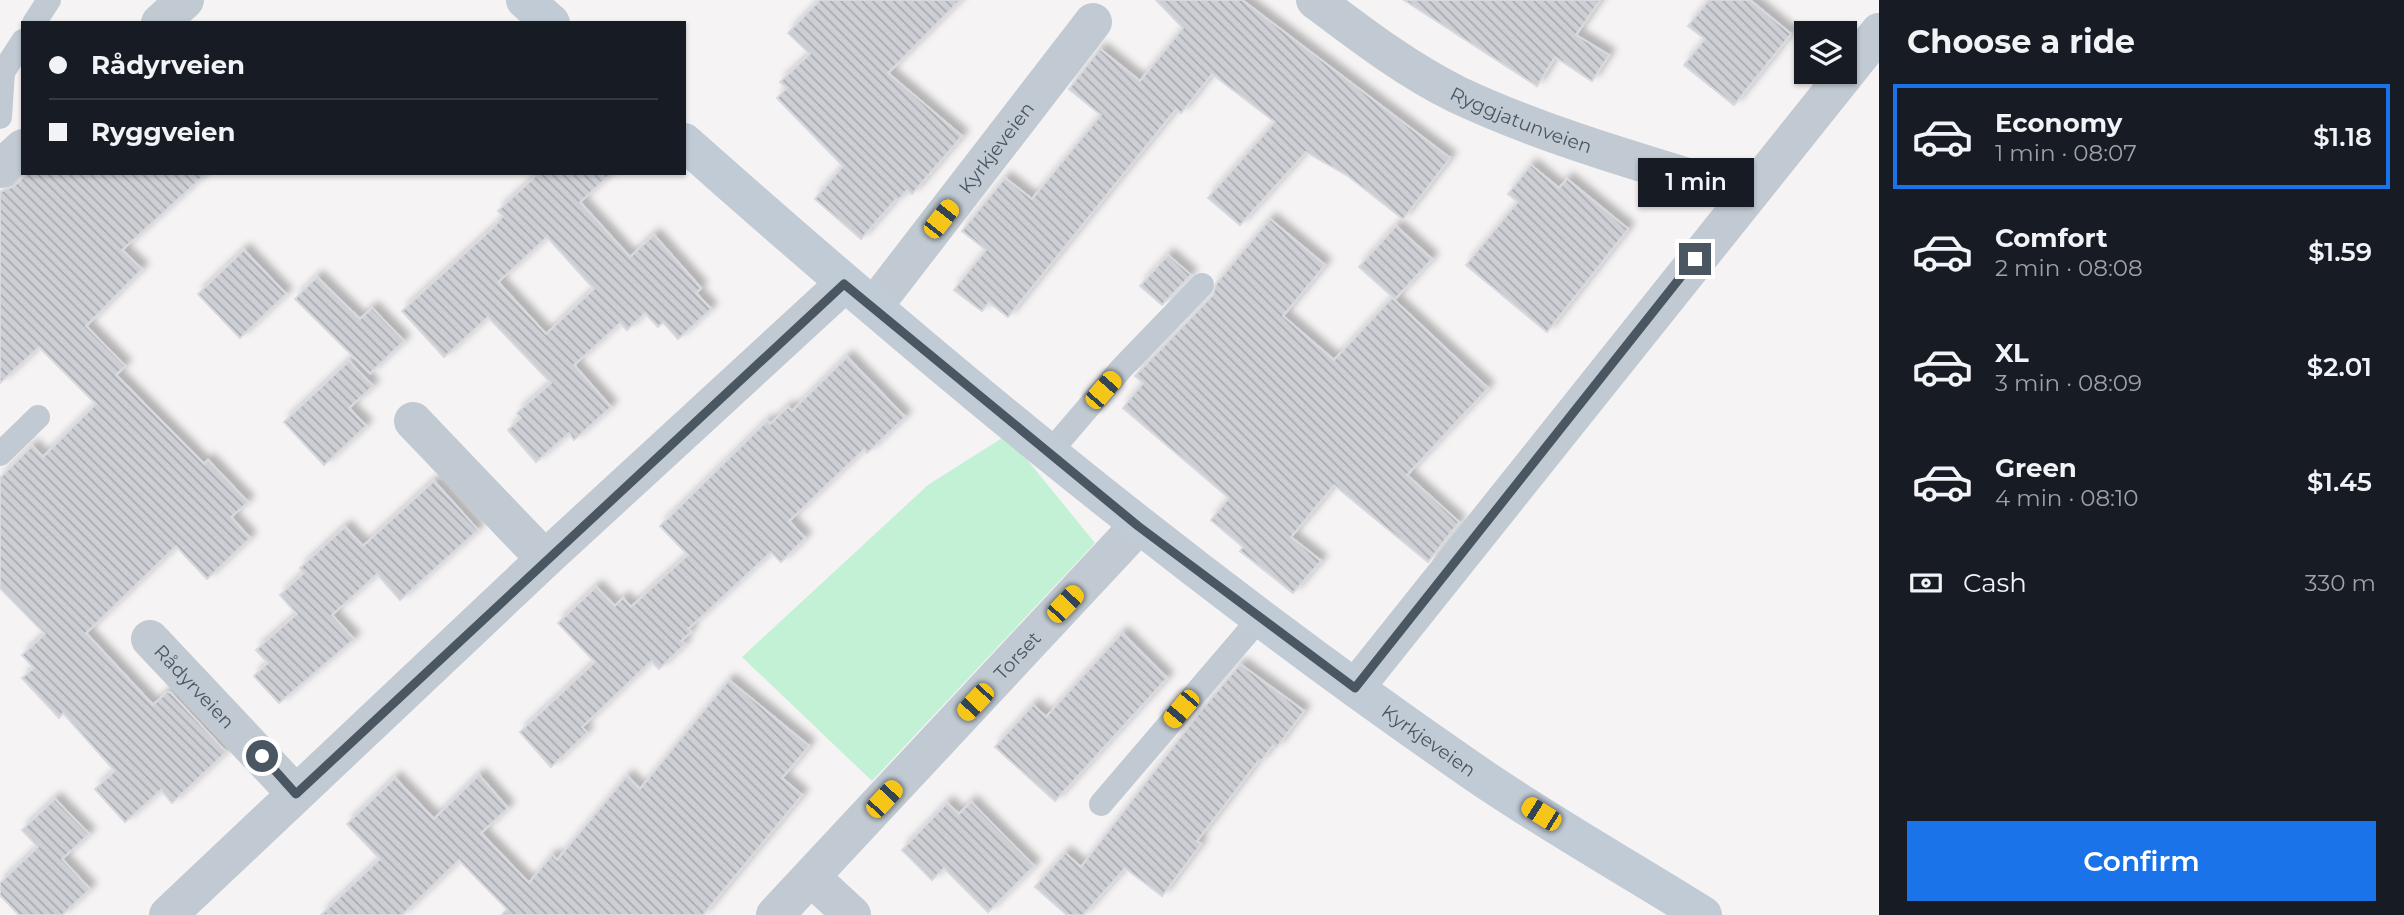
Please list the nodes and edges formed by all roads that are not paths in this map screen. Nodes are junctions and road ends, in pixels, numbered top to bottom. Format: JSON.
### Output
{"nodes":[{"id":1,"x":49,"y":0,"type":"edge"},
{"id":2,"x":185,"y":0,"type":"edge"},
{"id":3,"x":525,"y":0,"type":"edge"},
{"id":4,"x":1315,"y":0,"type":"edge"},
{"id":5,"x":35,"y":21,"type":"edge"},
{"id":6,"x":162,"y":21,"type":"edge"},
{"id":7,"x":549,"y":21,"type":"edge"},
{"id":8,"x":1093,"y":22,"type":"dead end"},
{"id":9,"x":1879,"y":32,"type":"edge"},
{"id":10,"x":21,"y":44,"type":"edge"},
{"id":11,"x":2,"y":71,"type":"edge"},
{"id":12,"x":0,"y":117,"type":"edge"},
{"id":13,"x":686,"y":144,"type":"edge"},
{"id":14,"x":21,"y":150,"type":"edge"},
{"id":15,"x":0,"y":169,"type":"edge"},
{"id":16,"x":1746,"y":195,"type":"junction"},
{"id":17,"x":844,"y":284,"type":"junction"},
{"id":18,"x":1202,"y":285,"type":"dead end"},
{"id":19,"x":874,"y":306,"type":"junction"},
{"id":20,"x":38,"y":417,"type":"dead end"},
{"id":21,"x":413,"y":421,"type":"dead end"},
{"id":22,"x":1050,"y":452,"type":"junction"},
{"id":23,"x":0,"y":454,"type":"edge"},
{"id":24,"x":1138,"y":526,"type":"junction"},
{"id":25,"x":545,"y":559,"type":"junction"},
{"id":26,"x":1260,"y":618,"type":"junction"},
{"id":27,"x":150,"y":639,"type":"dead end"},
{"id":28,"x":1355,"y":688,"type":"junction"},
{"id":29,"x":296,"y":794,"type":"junction"},
{"id":30,"x":1101,"y":804,"type":"dead end"},
{"id":31,"x":811,"y":878,"type":"junction"},
{"id":32,"x":169,"y":915,"type":"edge"},
{"id":33,"x":775,"y":915,"type":"edge"},
{"id":34,"x":852,"y":915,"type":"edge"},
{"id":35,"x":1703,"y":915,"type":"edge"}],
"edges":[{"from":1,"to":5,"type":"lane"},
{"from":2,"to":6,"type":"street"},
{"from":3,"to":7,"type":"street"},
{"from":4,"to":16,"type":"street","name":"Ryggjatunveien"},
{"from":8,"to":19,"type":"street","name":"Kyrkjeveien"},
{"from":9,"to":16,"type":"street"},
{"from":10,"to":11,"type":"lane"},
{"from":11,"to":12,"type":"lane"},
{"from":13,"to":17,"type":"street","name":"Kyrkjeveien"},
{"from":14,"to":15,"type":"street"},
{"from":16,"to":28,"type":"street"},
{"from":17,"to":19,"type":"street","name":"Kyrkjeveien"},
{"from":17,"to":25,"type":"street"},
{"from":18,"to":22,"type":"lane"},
{"from":19,"to":22,"type":"street","name":"Kyrkjeveien"},
{"from":20,"to":23,"type":"lane"},
{"from":21,"to":25,"type":"street"},
{"from":22,"to":24,"type":"street","name":"Kyrkjeveien"},
{"from":24,"to":26,"type":"street","name":"Kyrkjeveien"},
{"from":24,"to":31,"type":"street","name":"Torset"},
{"from":25,"to":29,"type":"street"},
{"from":26,"to":28,"type":"street","name":"Kyrkjeveien"},
{"from":26,"to":30,"type":"lane"},
{"from":27,"to":29,"type":"street","name":"Rådyrveien"},
{"from":28,"to":35,"type":"street","name":"Kyrkjeveien"},
{"from":29,"to":32,"type":"street"},
{"from":31,"to":33,"type":"street","name":"Torset"},
{"from":31,"to":34,"type":"street"}]}
